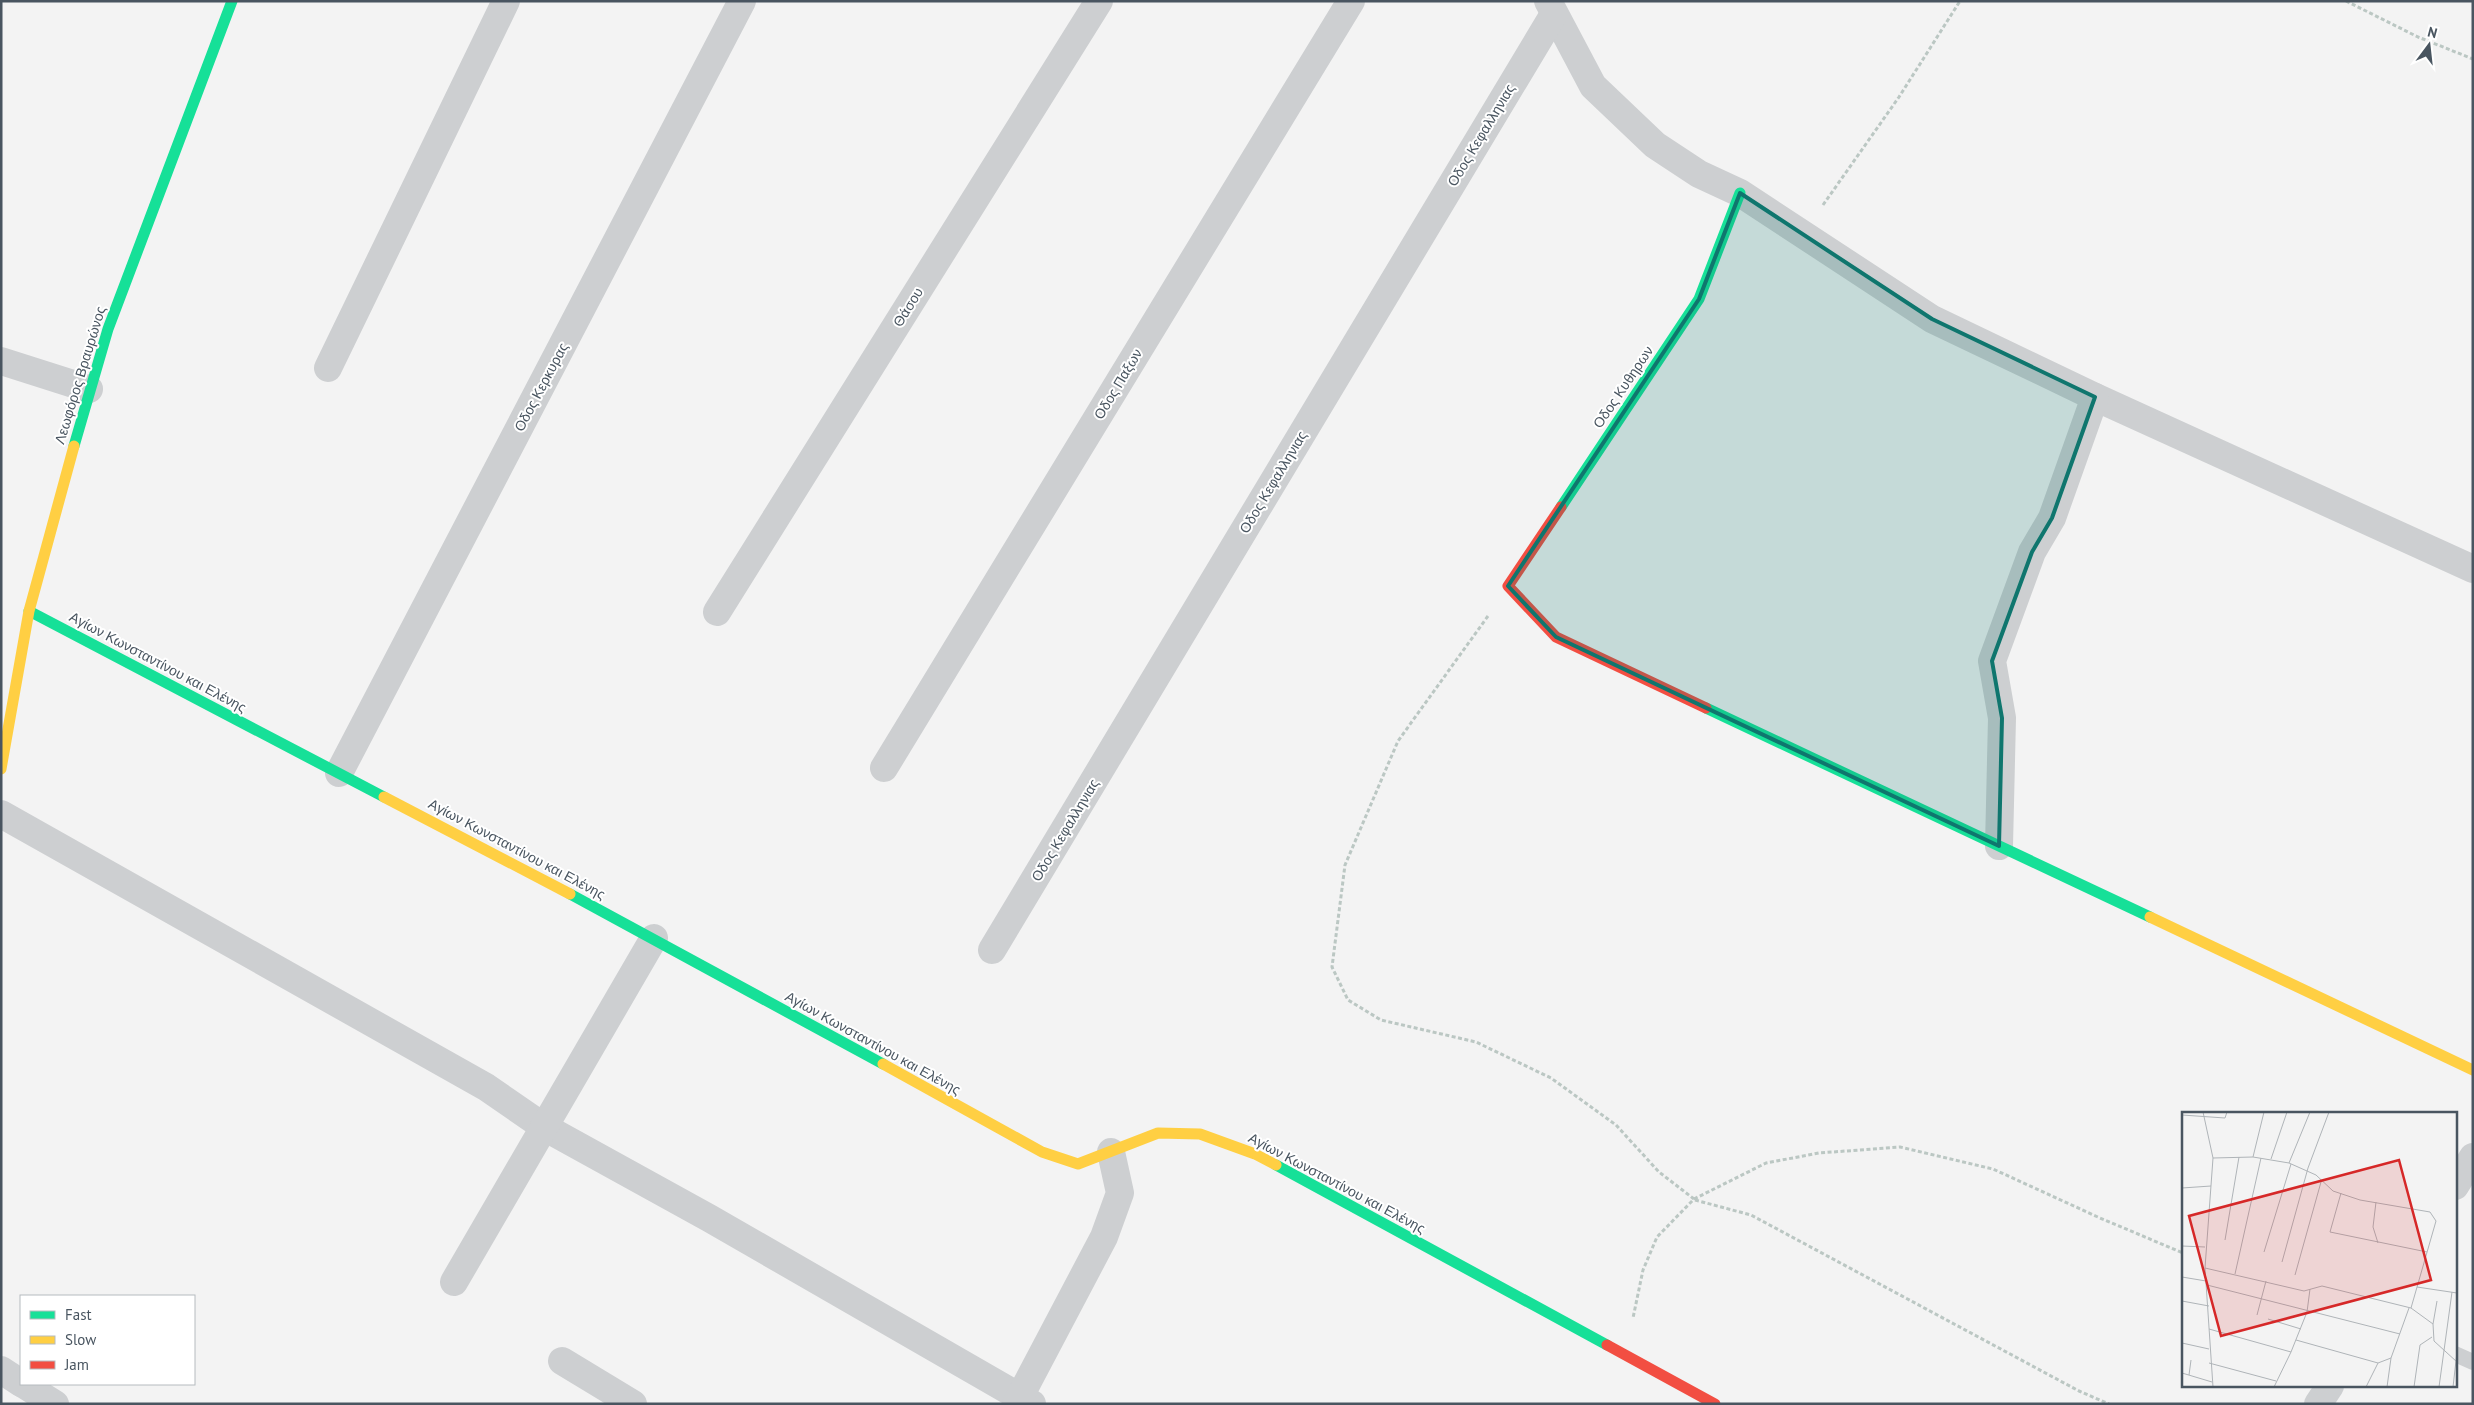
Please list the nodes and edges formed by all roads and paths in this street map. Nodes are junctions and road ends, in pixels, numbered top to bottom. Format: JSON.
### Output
{"nodes":[{"id":1,"x":232,"y":1,"type":"edge"},
{"id":2,"x":506,"y":1,"type":"edge"},
{"id":3,"x":742,"y":1,"type":"edge"},
{"id":4,"x":1099,"y":1,"type":"edge"},
{"id":5,"x":1351,"y":1,"type":"edge"},
{"id":6,"x":1960,"y":1,"type":"edge"},
{"id":7,"x":2346,"y":1,"type":"edge"},
{"id":8,"x":1551,"y":8,"type":"edge"},
{"id":9,"x":2473,"y":59,"type":"edge"},
{"id":10,"x":1740,"y":193,"type":"junction"},
{"id":11,"x":1802,"y":234,"type":"junction"},
{"id":12,"x":1,"y":361,"type":"edge"},
{"id":13,"x":328,"y":368,"type":"dead end"},
{"id":14,"x":89,"y":389,"type":"junction"},
{"id":15,"x":2095,"y":397,"type":"junction"},
{"id":16,"x":2473,"y":569,"type":"edge"},
{"id":17,"x":1508,"y":586,"type":"junction"},
{"id":18,"x":29,"y":611,"type":"junction"},
{"id":19,"x":717,"y":612,"type":"dead end"},
{"id":20,"x":2,"y":766,"type":"edge"},
{"id":21,"x":884,"y":768,"type":"dead end"},
{"id":22,"x":339,"y":773,"type":"junction"},
{"id":23,"x":1,"y":814,"type":"edge"},
{"id":24,"x":1999,"y":846,"type":"junction"},
{"id":25,"x":654,"y":938,"type":"junction"},
{"id":26,"x":992,"y":950,"type":"dead end"},
{"id":27,"x":2473,"y":1070,"type":"edge"},
{"id":28,"x":544,"y":1127,"type":"junction"},
{"id":29,"x":1111,"y":1152,"type":"junction"},
{"id":30,"x":2473,"y":1157,"type":"edge"},
{"id":31,"x":2456,"y":1184,"type":"edge"},
{"id":32,"x":1694,"y":1199,"type":"junction"},
{"id":33,"x":2182,"y":1253,"type":"edge"},
{"id":34,"x":454,"y":1282,"type":"dead end"},
{"id":35,"x":2456,"y":1354,"type":"edge"},
{"id":36,"x":1626,"y":1355,"type":"junction"},
{"id":37,"x":562,"y":1361,"type":"dead end"},
{"id":38,"x":2473,"y":1362,"type":"edge"},
{"id":39,"x":1,"y":1370,"type":"edge"},
{"id":40,"x":20,"y":1382,"type":"edge"},
{"id":41,"x":25,"y":1385,"type":"edge"},
{"id":42,"x":2329,"y":1388,"type":"edge"},
{"id":43,"x":1022,"y":1402,"type":"edge"},
{"id":44,"x":55,"y":1404,"type":"edge"},
{"id":45,"x":633,"y":1404,"type":"edge"},
{"id":46,"x":1715,"y":1404,"type":"edge"},
{"id":47,"x":2109,"y":1404,"type":"edge"},
{"id":48,"x":2318,"y":1404,"type":"edge"}],
"edges":[{"from":1,"to":14,"type":"street","name":"Λεωφόρος Βραυρώνος"},
{"from":2,"to":13,"type":"street"},
{"from":3,"to":22,"type":"street","name":"Οδος Κερκυρας"},
{"from":4,"to":19,"type":"street","name":"Θάσου"},
{"from":5,"to":21,"type":"street","name":"Οδος Παξων"},
{"from":6,"to":11,"type":"path"},
{"from":7,"to":9,"type":"path"},
{"from":8,"to":10,"type":"street"},
{"from":8,"to":26,"type":"street","name":"Οδος Κεφαλληνιας"},
{"from":10,"to":11,"type":"street"},
{"from":10,"to":17,"type":"street","name":"Οδος Κυθηρων"},
{"from":11,"to":15,"type":"street"},
{"from":12,"to":14,"type":"street"},
{"from":14,"to":18,"type":"street","name":"Λεωφόρος Βραυρώνος"},
{"from":15,"to":16,"type":"street"},
{"from":15,"to":24,"type":"street"},
{"from":17,"to":24,"type":"street"},
{"from":17,"to":32,"type":"path"},
{"from":18,"to":20,"type":"street","name":"Λεωφόρος Βραυρώνος"},
{"from":18,"to":22,"type":"street","name":"Αγίων Κωνσταντίνου και Ελένης"},
{"from":22,"to":25,"type":"street","name":"Αγίων Κωνσταντίνου και Ελένης"},
{"from":23,"to":28,"type":"street"},
{"from":24,"to":27,"type":"street"},
{"from":25,"to":28,"type":"street"},
{"from":25,"to":29,"type":"street","name":"Αγίων Κωνσταντίνου και Ελένης"},
{"from":28,"to":34,"type":"street"},
{"from":28,"to":43,"type":"street"},
{"from":29,"to":36,"type":"street","name":"Αγίων Κωνσταντίνου και Ελένης"},
{"from":29,"to":43,"type":"street"},
{"from":30,"to":31,"type":"street"},
{"from":32,"to":33,"type":"path"},
{"from":32,"to":36,"type":"path"},
{"from":32,"to":47,"type":"path"},
{"from":35,"to":38,"type":"lane"},
{"from":36,"to":46,"type":"street","name":"Αγίων Κωνσταντίνου και Ελένης"},
{"from":37,"to":45,"type":"street"},
{"from":39,"to":40,"type":"street"},
{"from":41,"to":44,"type":"street"},
{"from":42,"to":48,"type":"street"}]}
